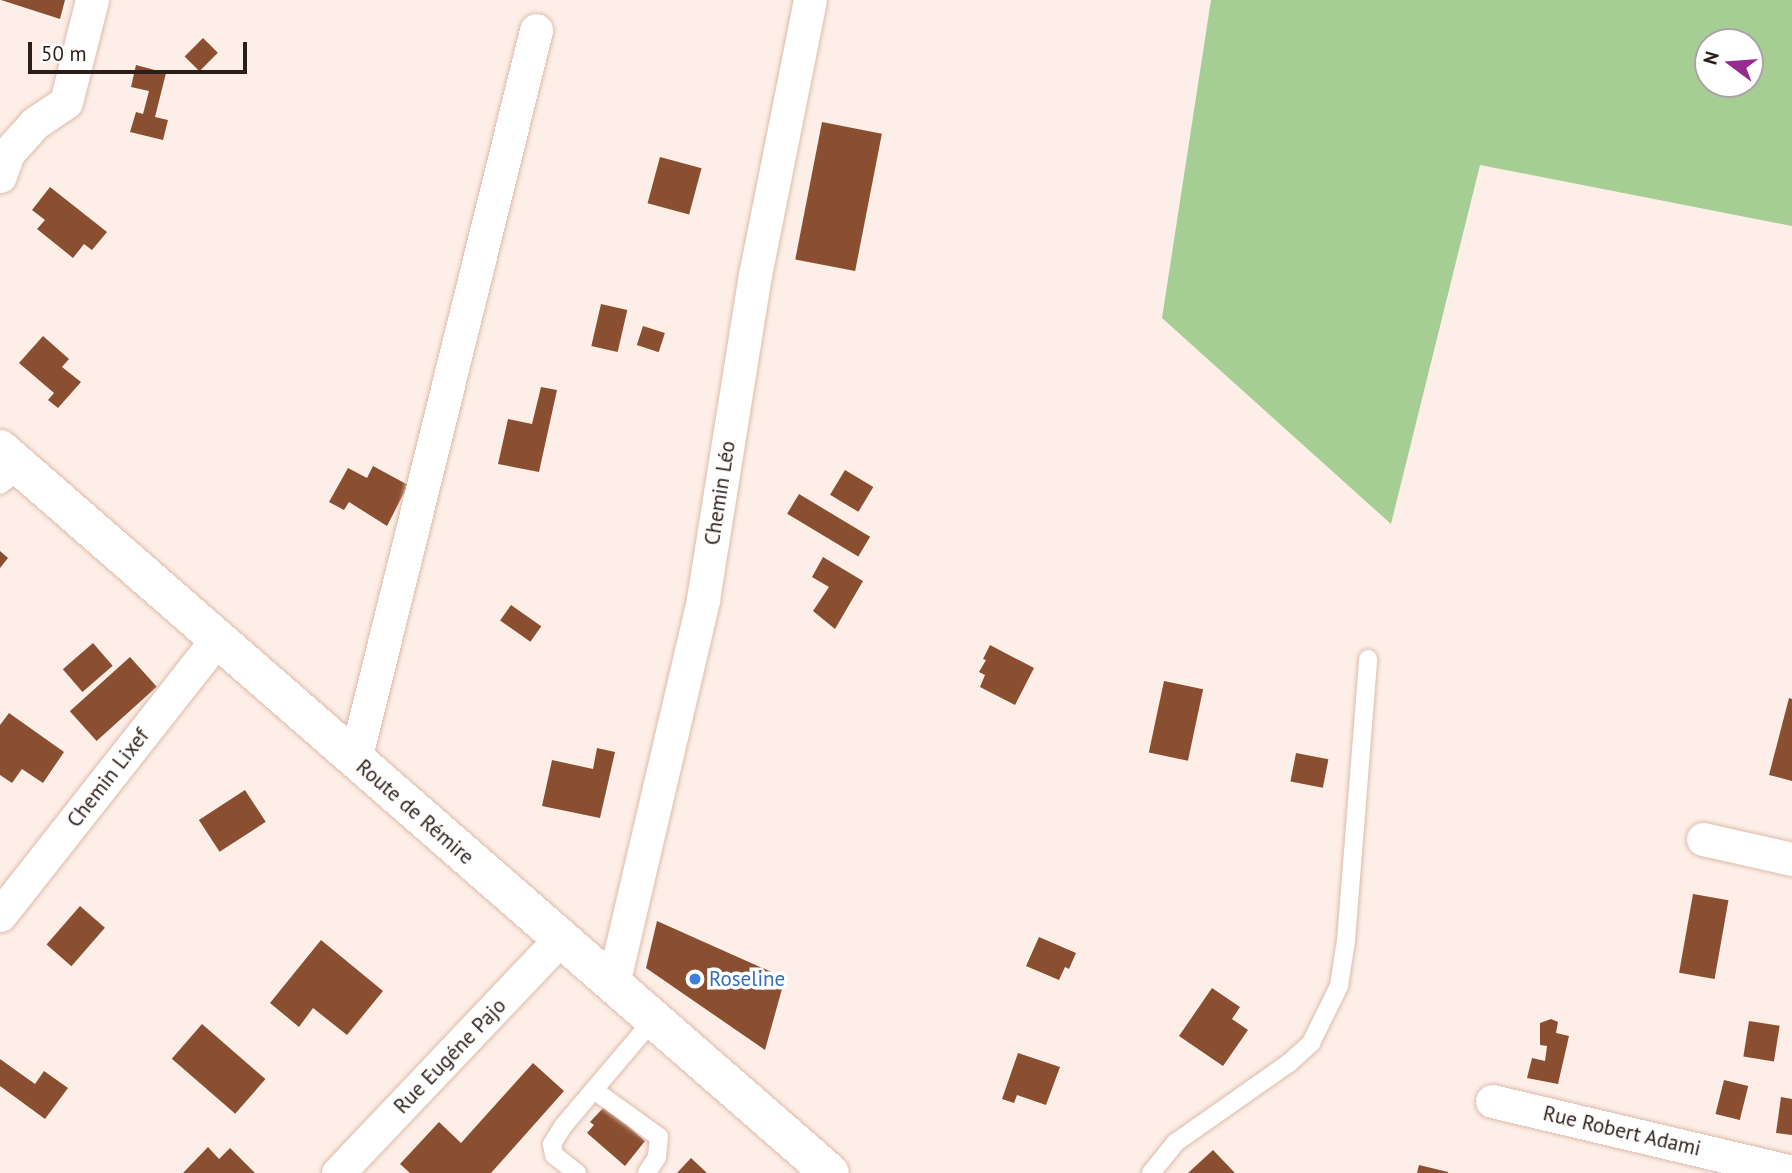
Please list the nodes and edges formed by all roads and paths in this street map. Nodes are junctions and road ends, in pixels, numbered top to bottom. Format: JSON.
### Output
{"nodes":[{"id":1,"x":92,"y":0,"type":"edge"},
{"id":2,"x":810,"y":0,"type":"edge"},
{"id":3,"x":536,"y":30,"type":"dead end"},
{"id":4,"x":0,"y":176,"type":"edge"},
{"id":5,"x":7,"y":468,"type":"edge"},
{"id":6,"x":216,"y":641,"type":"junction"},
{"id":7,"x":1368,"y":659,"type":"dead end"},
{"id":8,"x":355,"y":760,"type":"junction"},
{"id":9,"x":1703,"y":839,"type":"dead end"},
{"id":10,"x":1792,"y":859,"type":"edge"},
{"id":11,"x":0,"y":915,"type":"edge"},
{"id":12,"x":561,"y":939,"type":"junction"},
{"id":13,"x":613,"y":984,"type":"junction"},
{"id":14,"x":654,"y":1019,"type":"junction"},
{"id":15,"x":594,"y":1090,"type":"junction"},
{"id":16,"x":1492,"y":1101,"type":"dead end"},
{"id":17,"x":1792,"y":1172,"type":"edge"},
{"id":18,"x":338,"y":1173,"type":"edge"},
{"id":19,"x":577,"y":1173,"type":"edge"},
{"id":20,"x":647,"y":1173,"type":"edge"},
{"id":21,"x":830,"y":1173,"type":"edge"},
{"id":22,"x":1151,"y":1173,"type":"edge"}],
"edges":[{"from":1,"to":4,"type":"street"},
{"from":2,"to":13,"type":"street","name":"Chemin Léo"},
{"from":3,"to":8,"type":"street"},
{"from":5,"to":6,"type":"main road","name":"Route de Rémire"},
{"from":6,"to":8,"type":"main road","name":"Route de Rémire"},
{"from":6,"to":11,"type":"street","name":"Chemin Lixef"},
{"from":7,"to":22,"type":"lane"},
{"from":8,"to":12,"type":"main road","name":"Route de Rémire"},
{"from":9,"to":10,"type":"street"},
{"from":12,"to":13,"type":"main road","name":"Route de Rémire"},
{"from":12,"to":18,"type":"street","name":"Rue Eugéne Pajo"},
{"from":13,"to":14,"type":"main road","name":"Route de Rémire"},
{"from":14,"to":15,"type":"lane"},
{"from":14,"to":21,"type":"main road","name":"Route de Rémire"},
{"from":15,"to":19,"type":"lane"},
{"from":15,"to":20,"type":"lane"},
{"from":16,"to":17,"type":"street","name":"Rue Robert Adami"}]}
